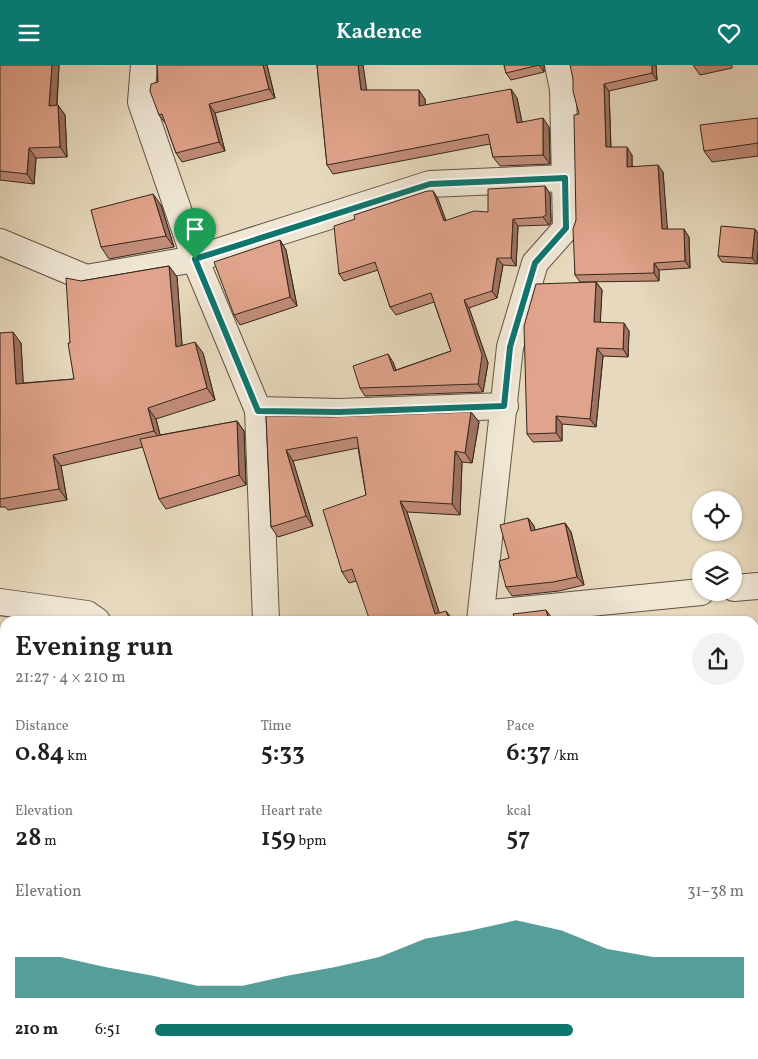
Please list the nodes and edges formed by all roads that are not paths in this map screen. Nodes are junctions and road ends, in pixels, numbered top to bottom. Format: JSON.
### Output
{"nodes":[{"id":1,"x":144,"y":65,"type":"edge"},
{"id":2,"x":558,"y":65,"type":"edge"},
{"id":3,"x":565,"y":178,"type":"junction"},
{"id":4,"x":0,"y":242,"type":"edge"},
{"id":5,"x":195,"y":259,"type":"junction"},
{"id":6,"x":504,"y":406,"type":"junction"},
{"id":7,"x":258,"y":411,"type":"junction"},
{"id":8,"x":758,"y":586,"type":"edge"},
{"id":9,"x":742,"y":587,"type":"edge"},
{"id":10,"x":692,"y":593,"type":"edge"},
{"id":11,"x":0,"y":602,"type":"edge"},
{"id":12,"x":74,"y":616,"type":"edge"},
{"id":13,"x":266,"y":616,"type":"edge"},
{"id":14,"x":481,"y":616,"type":"edge"},
{"id":15,"x":498,"y":616,"type":"edge"}],
"edges":[{"from":1,"to":5,"type":"street"},
{"from":2,"to":3,"type":"street"},
{"from":3,"to":5,"type":"street"},
{"from":3,"to":6,"type":"street"},
{"from":4,"to":5,"type":"street"},
{"from":5,"to":7,"type":"street"},
{"from":6,"to":7,"type":"street"},
{"from":6,"to":14,"type":"street"},
{"from":7,"to":13,"type":"street"},
{"from":8,"to":9,"type":"street"},
{"from":10,"to":15,"type":"street"},
{"from":11,"to":12,"type":"street"}]}
